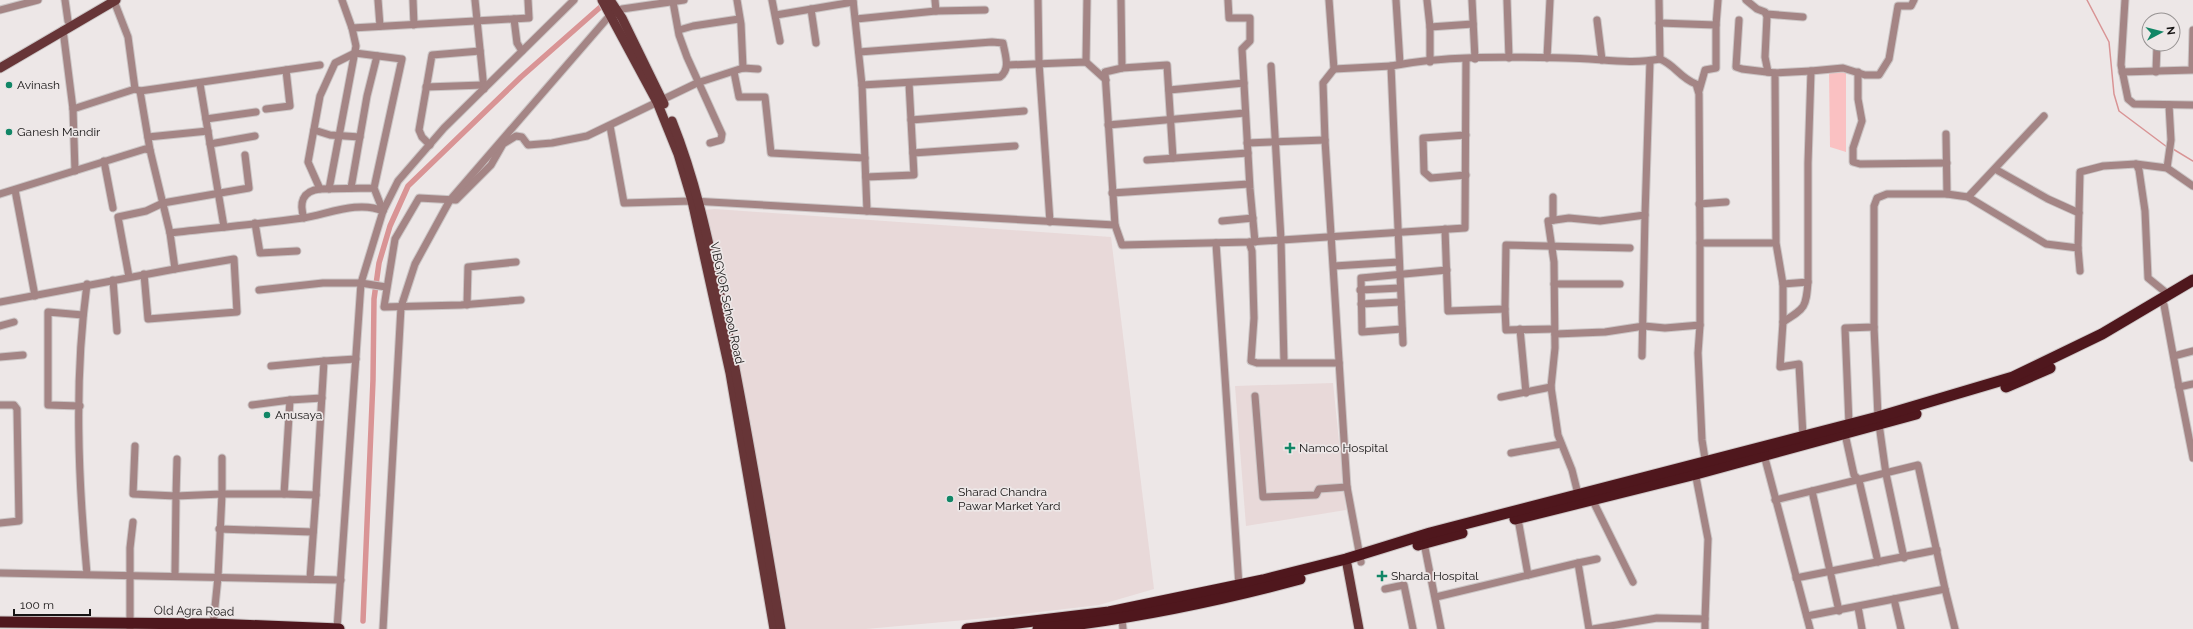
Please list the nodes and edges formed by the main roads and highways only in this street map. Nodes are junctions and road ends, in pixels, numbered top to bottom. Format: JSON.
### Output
{"nodes":[{"id":1,"x":112,"y":0,"type":"edge"},
{"id":2,"x":609,"y":6,"type":"edge"},
{"id":3,"x":68,"y":26,"type":"junction"},
{"id":4,"x":0,"y":61,"type":"edge"},
{"id":5,"x":0,"y":68,"type":"edge"},
{"id":6,"x":2193,"y":280,"type":"edge"},
{"id":7,"x":2193,"y":288,"type":"edge"},
{"id":8,"x":739,"y":408,"type":"junction"},
{"id":9,"x":1878,"y":421,"type":"junction"},
{"id":10,"x":1847,"y":429,"type":"junction"},
{"id":11,"x":1763,"y":451,"type":"junction"},
{"id":12,"x":1585,"y":498,"type":"junction"},
{"id":13,"x":1397,"y":548,"type":"junction"},
{"id":14,"x":1344,"y":563,"type":"junction"},
{"id":15,"x":0,"y":622,"type":"edge"},
{"id":16,"x":1122,"y":624,"type":"edge"},
{"id":17,"x":130,"y":626,"type":"edge"},
{"id":18,"x":213,"y":627,"type":"edge"},
{"id":19,"x":337,"y":629,"type":"edge"},
{"id":20,"x":774,"y":629,"type":"edge"},
{"id":21,"x":781,"y":629,"type":"edge"},
{"id":22,"x":967,"y":629,"type":"edge"},
{"id":23,"x":1038,"y":629,"type":"edge"},
{"id":24,"x":1354,"y":629,"type":"edge"},
{"id":25,"x":1359,"y":629,"type":"edge"}],
"edges":[{"from":1,"to":3,"type":"main road"},
{"from":2,"to":8,"type":"main road","name":"VIBGYOR School Road"},
{"from":3,"to":4,"type":"main road"},
{"from":3,"to":5,"type":"main road"},
{"from":6,"to":9,"type":"highway"},
{"from":7,"to":9,"type":"highway"},
{"from":8,"to":20,"type":"main road","name":"VIBGYOR School Road"},
{"from":8,"to":21,"type":"main road","name":"VIBGYOR School Road"},
{"from":9,"to":10,"type":"highway"},
{"from":10,"to":11,"type":"highway"},
{"from":10,"to":11,"type":"highway"},
{"from":11,"to":12,"type":"highway"},
{"from":12,"to":13,"type":"highway"},
{"from":12,"to":13,"type":"highway"},
{"from":13,"to":14,"type":"highway"},
{"from":14,"to":16,"type":"highway"},
{"from":14,"to":22,"type":"highway"},
{"from":14,"to":24,"type":"main road"},
{"from":14,"to":25,"type":"main road"},
{"from":15,"to":17,"type":"highway","name":"Old Agra Road"},
{"from":16,"to":23,"type":"highway"},
{"from":17,"to":18,"type":"highway","name":"Old Agra Road"},
{"from":18,"to":19,"type":"highway","name":"Old Agra Road"}]}
